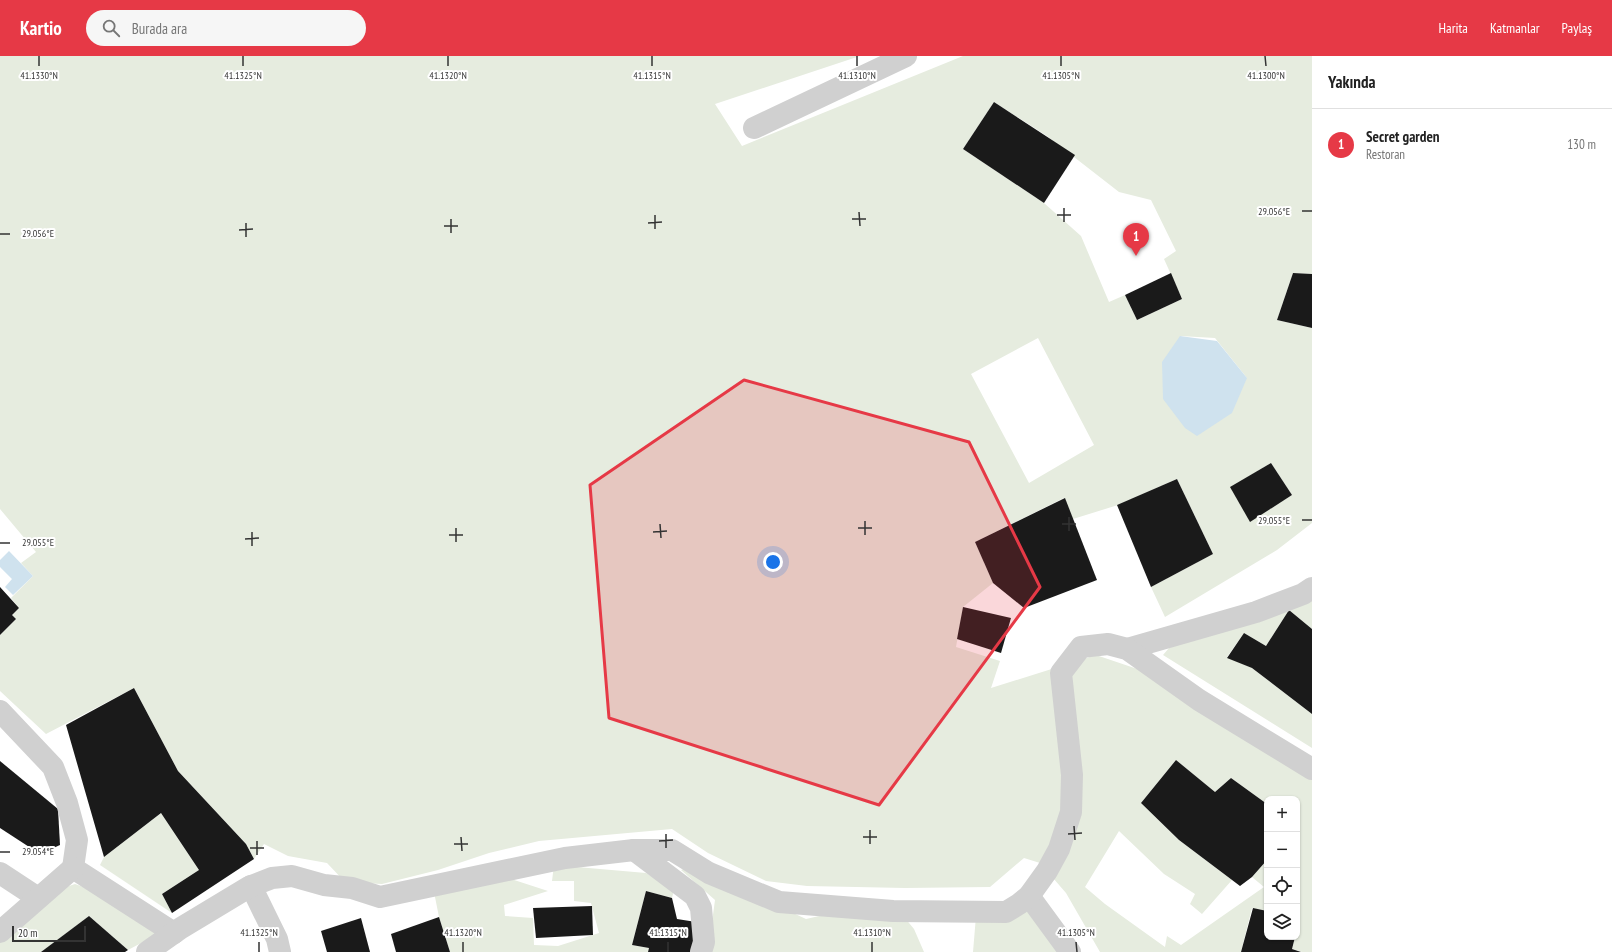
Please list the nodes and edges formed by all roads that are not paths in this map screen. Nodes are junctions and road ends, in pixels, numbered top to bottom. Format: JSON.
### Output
{"nodes":[{"id":1,"x":906,"y":56,"type":"edge"},
{"id":2,"x":884,"y":60,"type":"edge"},
{"id":3,"x":754,"y":128,"type":"dead end"},
{"id":4,"x":1312,"y":588,"type":"edge"},
{"id":5,"x":1127,"y":650,"type":"junction"},
{"id":6,"x":0,"y":711,"type":"edge"},
{"id":7,"x":1312,"y":769,"type":"edge"},
{"id":8,"x":634,"y":850,"type":"junction"},
{"id":9,"x":73,"y":868,"type":"junction"},
{"id":10,"x":0,"y":873,"type":"edge"},
{"id":11,"x":251,"y":886,"type":"junction"},
{"id":12,"x":1029,"y":896,"type":"junction"},
{"id":13,"x":38,"y":898,"type":"junction"},
{"id":14,"x":0,"y":932,"type":"edge"},
{"id":15,"x":174,"y":933,"type":"junction"},
{"id":16,"x":147,"y":952,"type":"edge"},
{"id":17,"x":280,"y":952,"type":"edge"},
{"id":18,"x":701,"y":952,"type":"edge"},
{"id":19,"x":1070,"y":952,"type":"edge"}],
"edges":[{"from":1,"to":2,"type":"street"},
{"from":2,"to":3,"type":"street"},
{"from":4,"to":5,"type":"street"},
{"from":5,"to":7,"type":"street"},
{"from":5,"to":12,"type":"street"},
{"from":6,"to":9,"type":"street"},
{"from":8,"to":11,"type":"street"},
{"from":8,"to":12,"type":"street"},
{"from":8,"to":18,"type":"street"},
{"from":9,"to":13,"type":"street"},
{"from":9,"to":15,"type":"street"},
{"from":10,"to":13,"type":"street"},
{"from":11,"to":15,"type":"street"},
{"from":11,"to":17,"type":"street"},
{"from":12,"to":19,"type":"street"},
{"from":13,"to":14,"type":"street"},
{"from":15,"to":16,"type":"street"}]}
